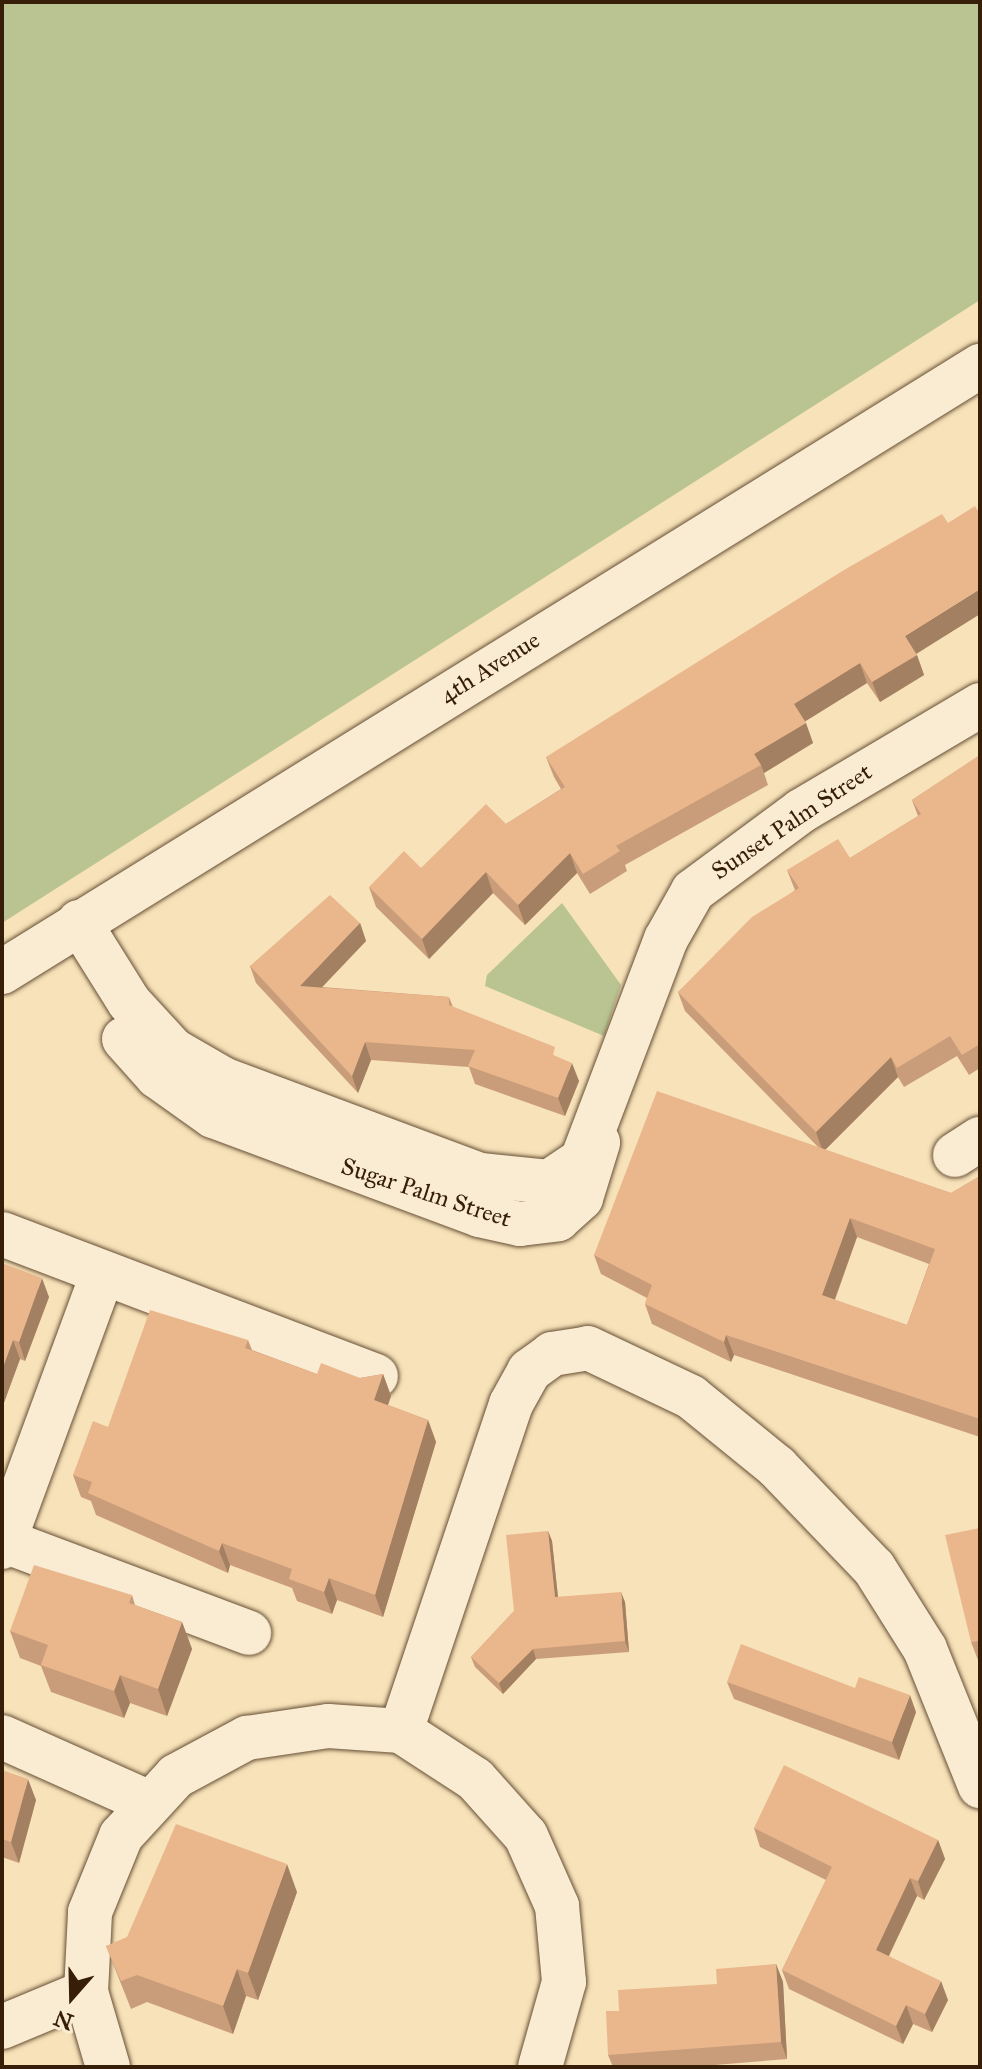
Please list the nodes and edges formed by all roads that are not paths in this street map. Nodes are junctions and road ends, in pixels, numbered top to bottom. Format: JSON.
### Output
{"nodes":[{"id":1,"x":980,"y":366,"type":"edge"},
{"id":2,"x":980,"y":705,"type":"edge"},
{"id":3,"x":67,"y":930,"type":"junction"},
{"id":4,"x":2,"y":972,"type":"edge"},
{"id":5,"x":602,"y":1117,"type":"joint"},
{"id":6,"x":2,"y":1234,"type":"edge"},
{"id":7,"x":103,"y":1273,"type":"junction"},
{"id":8,"x":376,"y":1376,"type":"edge"},
{"id":9,"x":3,"y":1543,"type":"edge"},
{"id":10,"x":249,"y":1633,"type":"dead end"},
{"id":11,"x":401,"y":1731,"type":"junction"},
{"id":12,"x":2,"y":1737,"type":"edge"},
{"id":13,"x":980,"y":1786,"type":"edge"},
{"id":14,"x":147,"y":1802,"type":"junction"},
{"id":15,"x":86,"y":1992,"type":"junction"},
{"id":16,"x":2,"y":2027,"type":"edge"},
{"id":17,"x":101,"y":2065,"type":"edge"},
{"id":18,"x":540,"y":2067,"type":"edge"}],
"edges":[{"from":1,"to":3,"type":"street","name":"4th Avenue"},
{"from":2,"to":5,"type":"street","name":"Sunset Palm Street"},
{"from":3,"to":4,"type":"street","name":"4th Avenue"},
{"from":3,"to":5,"type":"street","name":"Sugar Palm Street"},
{"from":6,"to":7,"type":"street"},
{"from":7,"to":8,"type":"street"},
{"from":7,"to":9,"type":"street"},
{"from":9,"to":10,"type":"street"},
{"from":11,"to":13,"type":"street"},
{"from":11,"to":14,"type":"street"},
{"from":11,"to":18,"type":"street"},
{"from":12,"to":14,"type":"street"},
{"from":14,"to":15,"type":"street"},
{"from":15,"to":16,"type":"street"},
{"from":15,"to":17,"type":"street"}]}
